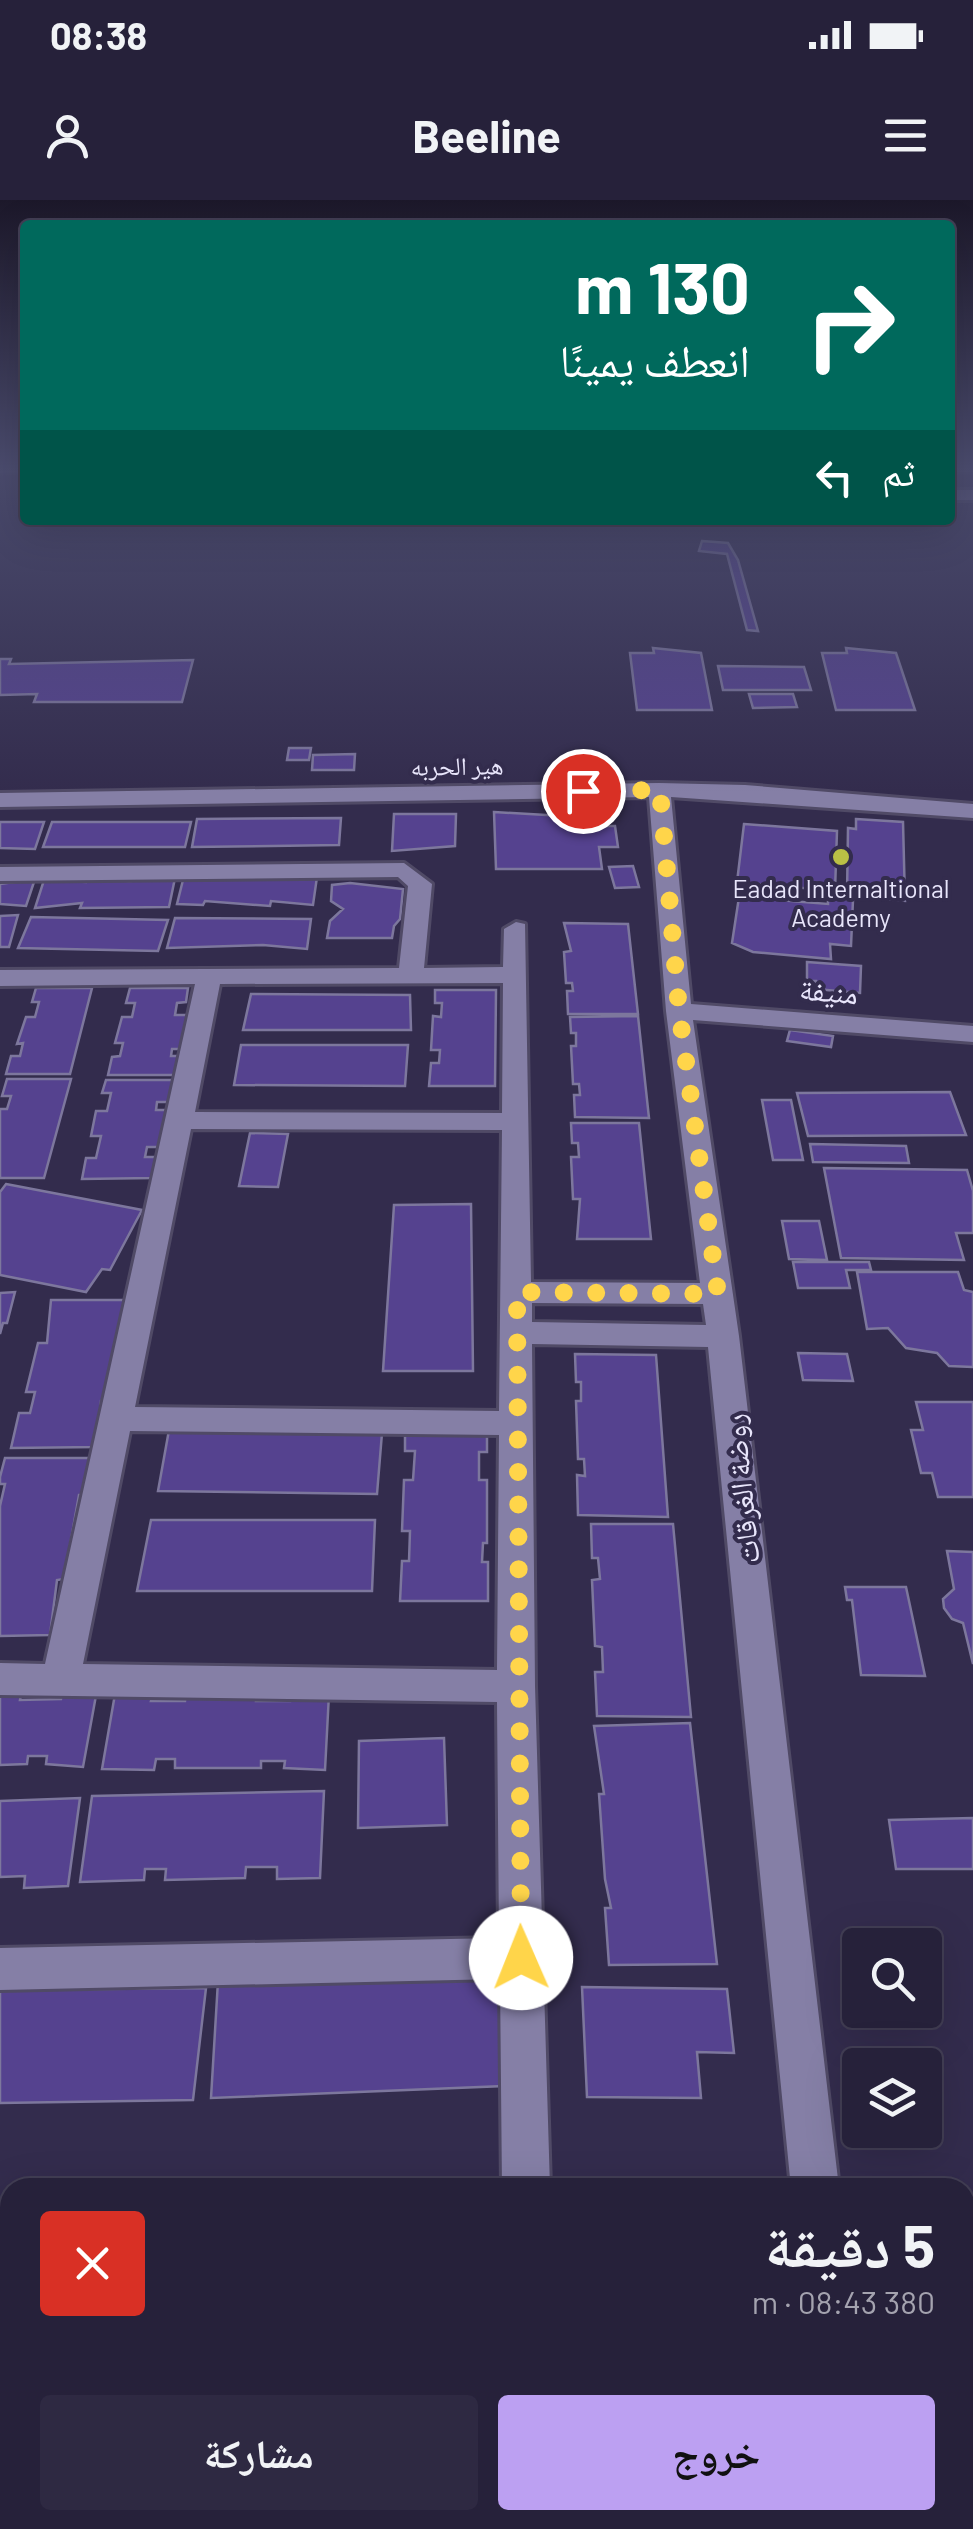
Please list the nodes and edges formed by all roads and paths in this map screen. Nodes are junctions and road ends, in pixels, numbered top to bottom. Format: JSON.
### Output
{"nodes":[{"id":1,"x":660,"y":790,"type":"junction"},
{"id":2,"x":0,"y":800,"type":"edge"},
{"id":3,"x":973,"y":810,"type":"edge"},
{"id":4,"x":0,"y":874,"type":"edge"},
{"id":5,"x":516,"y":929,"type":"dead end"},
{"id":6,"x":516,"y":974,"type":"junction"},
{"id":7,"x":411,"y":975,"type":"junction"},
{"id":8,"x":209,"y":977,"type":"junction"},
{"id":9,"x":0,"y":978,"type":"edge"},
{"id":10,"x":679,"y":1010,"type":"junction"},
{"id":11,"x":973,"y":1034,"type":"edge"},
{"id":12,"x":181,"y":1120,"type":"junction"},
{"id":13,"x":516,"y":1122,"type":"junction"},
{"id":14,"x":517,"y":1292,"type":"junction"},
{"id":15,"x":718,"y":1294,"type":"junction"},
{"id":16,"x":518,"y":1333,"type":"junction"},
{"id":17,"x":723,"y":1336,"type":"junction"},
{"id":18,"x":114,"y":1420,"type":"junction"},
{"id":19,"x":517,"y":1422,"type":"junction"},
{"id":20,"x":0,"y":1679,"type":"edge"},
{"id":21,"x":61,"y":1680,"type":"junction"},
{"id":22,"x":516,"y":1686,"type":"junction"},
{"id":23,"x":521,"y":1958,"type":"junction"},
{"id":24,"x":0,"y":1969,"type":"edge"},
{"id":25,"x":526,"y":2178,"type":"edge"},
{"id":26,"x":814,"y":2178,"type":"edge"}],
"edges":[{"from":1,"to":2,"type":"street","name":"هير الحربه"},
{"from":1,"to":3,"type":"street","name":"هير الحربه"},
{"from":1,"to":10,"type":"street","name":"روضة الغرقات"},
{"from":4,"to":7,"type":"street"},
{"from":5,"to":6,"type":"street"},
{"from":6,"to":7,"type":"street"},
{"from":6,"to":13,"type":"street"},
{"from":7,"to":8,"type":"street"},
{"from":8,"to":9,"type":"street"},
{"from":8,"to":12,"type":"street"},
{"from":10,"to":11,"type":"street","name":"منيفة"},
{"from":10,"to":15,"type":"street","name":"روضة الغرقات"},
{"from":12,"to":13,"type":"street"},
{"from":12,"to":18,"type":"street"},
{"from":13,"to":14,"type":"street"},
{"from":14,"to":15,"type":"street"},
{"from":14,"to":16,"type":"street"},
{"from":15,"to":17,"type":"street","name":"روضة الغرقات"},
{"from":16,"to":17,"type":"street"},
{"from":16,"to":19,"type":"street"},
{"from":17,"to":26,"type":"street","name":"روضة الغرقات"},
{"from":18,"to":19,"type":"street"},
{"from":18,"to":21,"type":"street"},
{"from":19,"to":22,"type":"street"},
{"from":20,"to":21,"type":"street"},
{"from":21,"to":22,"type":"street"},
{"from":22,"to":23,"type":"street"},
{"from":23,"to":24,"type":"street"},
{"from":23,"to":25,"type":"street"}]}
